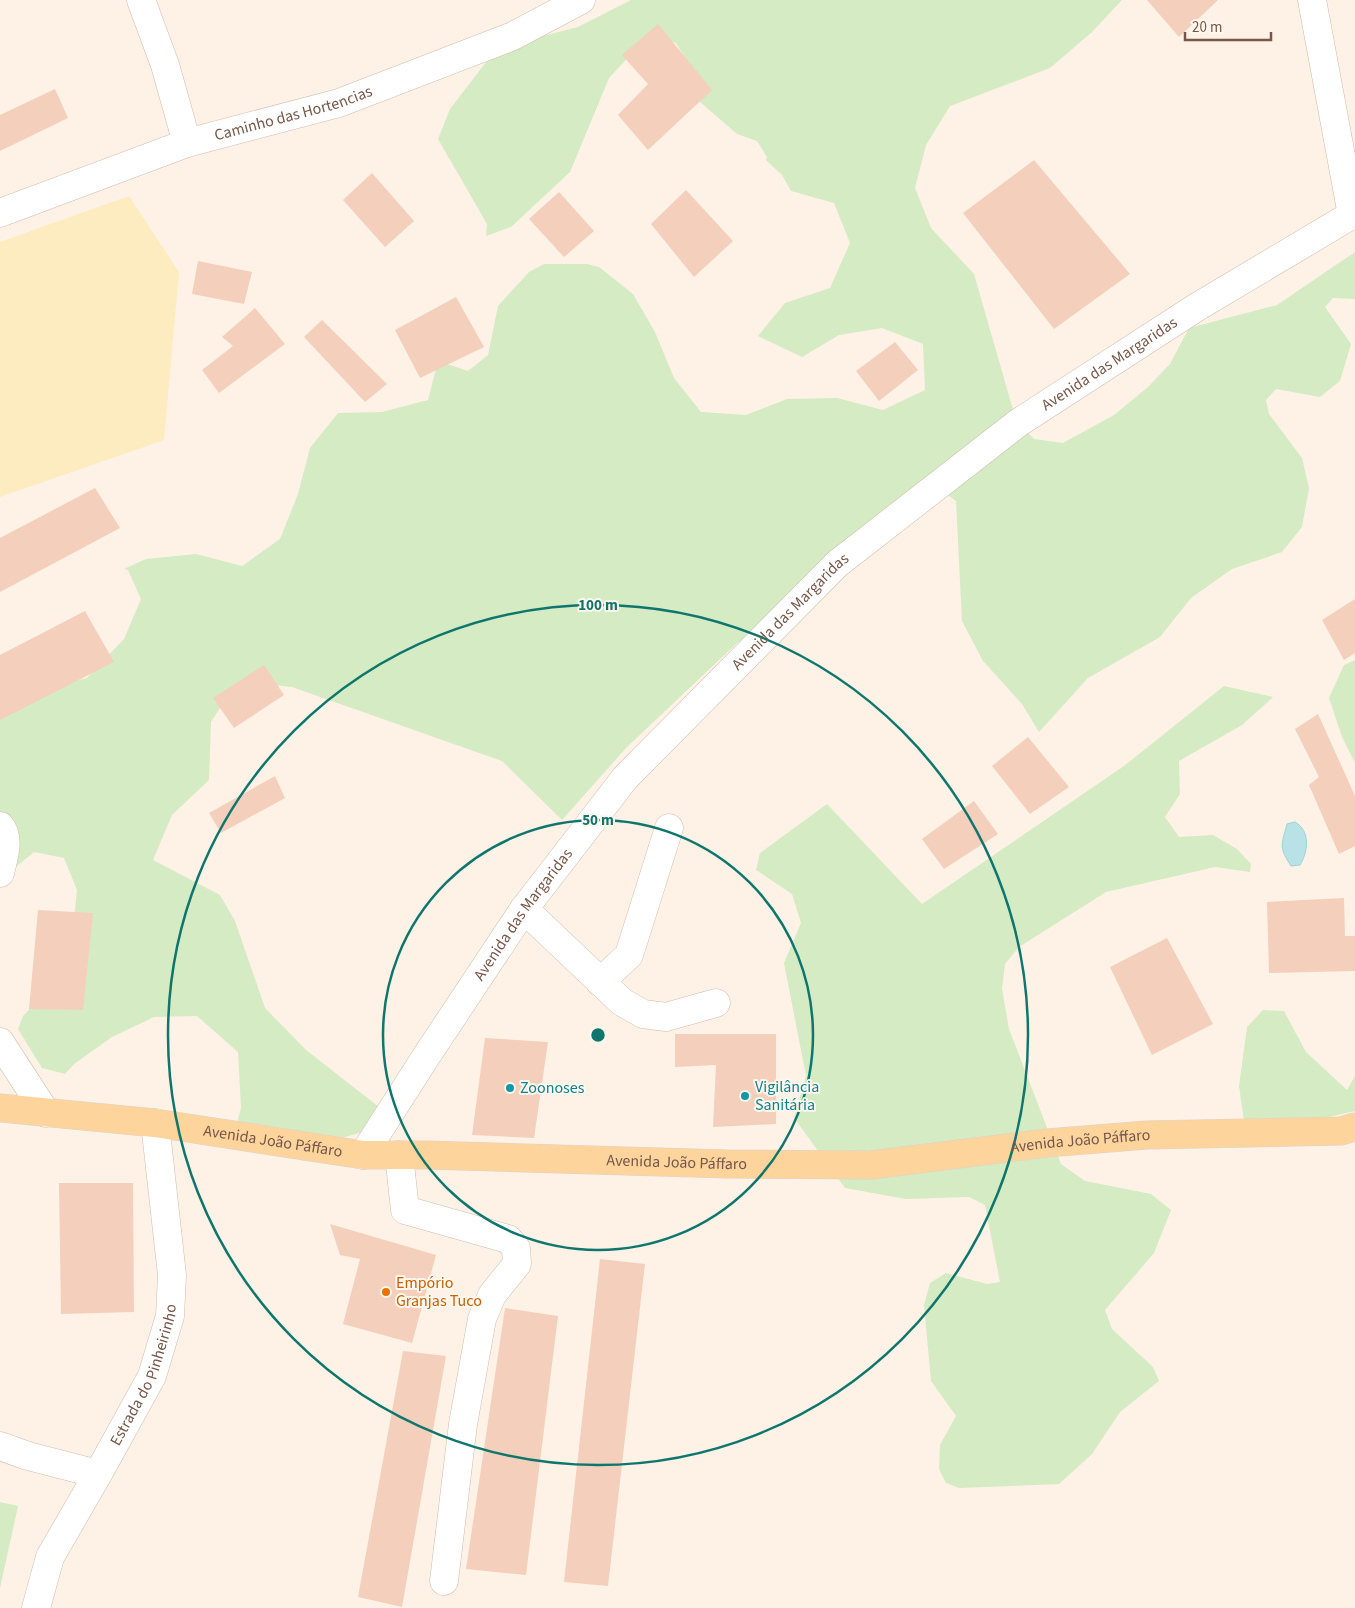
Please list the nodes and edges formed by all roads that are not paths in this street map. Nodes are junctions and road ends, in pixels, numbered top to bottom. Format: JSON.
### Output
{"nodes":[{"id":1,"x":141,"y":0,"type":"edge"},
{"id":2,"x":581,"y":0,"type":"edge"},
{"id":3,"x":1312,"y":0,"type":"edge"},
{"id":4,"x":187,"y":143,"type":"junction"},
{"id":5,"x":0,"y":213,"type":"edge"},
{"id":6,"x":1354,"y":214,"type":"edge"},
{"id":7,"x":0,"y":826,"type":"edge"},
{"id":8,"x":669,"y":828,"type":"dead end"},
{"id":9,"x":0,"y":873,"type":"edge"},
{"id":10,"x":524,"y":909,"type":"junction"},
{"id":11,"x":600,"y":982,"type":"junction"},
{"id":12,"x":716,"y":1003,"type":"dead end"},
{"id":13,"x":0,"y":1042,"type":"edge"},
{"id":14,"x":0,"y":1108,"type":"edge"},
{"id":15,"x":46,"y":1113,"type":"junction"},
{"id":16,"x":155,"y":1123,"type":"junction"},
{"id":17,"x":1355,"y":1127,"type":"edge"},
{"id":18,"x":362,"y":1155,"type":"junction"},
{"id":19,"x":399,"y":1155,"type":"junction"},
{"id":20,"x":0,"y":1446,"type":"edge"},
{"id":21,"x":98,"y":1474,"type":"junction"},
{"id":22,"x":444,"y":1581,"type":"dead end"},
{"id":23,"x":36,"y":1608,"type":"edge"}],
"edges":[{"from":1,"to":4,"type":"street"},
{"from":2,"to":4,"type":"street","name":"Caminho das Hortencias"},
{"from":3,"to":6,"type":"street"},
{"from":4,"to":5,"type":"street","name":"Caminho das Hortencias"},
{"from":6,"to":10,"type":"street","name":"Avenida das Margaridas"},
{"from":7,"to":9,"type":"street"},
{"from":8,"to":11,"type":"street"},
{"from":10,"to":11,"type":"street"},
{"from":10,"to":18,"type":"street","name":"Avenida das Margaridas"},
{"from":11,"to":12,"type":"street"},
{"from":13,"to":15,"type":"street"},
{"from":14,"to":15,"type":"main road","name":"Avenida João Páffaro"},
{"from":15,"to":16,"type":"main road","name":"Avenida João Páffaro"},
{"from":16,"to":18,"type":"main road","name":"Avenida João Páffaro"},
{"from":16,"to":21,"type":"street","name":"Estrada do Pinheirinho"},
{"from":17,"to":19,"type":"main road","name":"Avenida João Páffaro"},
{"from":18,"to":19,"type":"main road","name":"Avenida João Páffaro"},
{"from":19,"to":22,"type":"street"},
{"from":20,"to":21,"type":"street"},
{"from":21,"to":23,"type":"street","name":"Estrada do Pinheirinho"}]}
